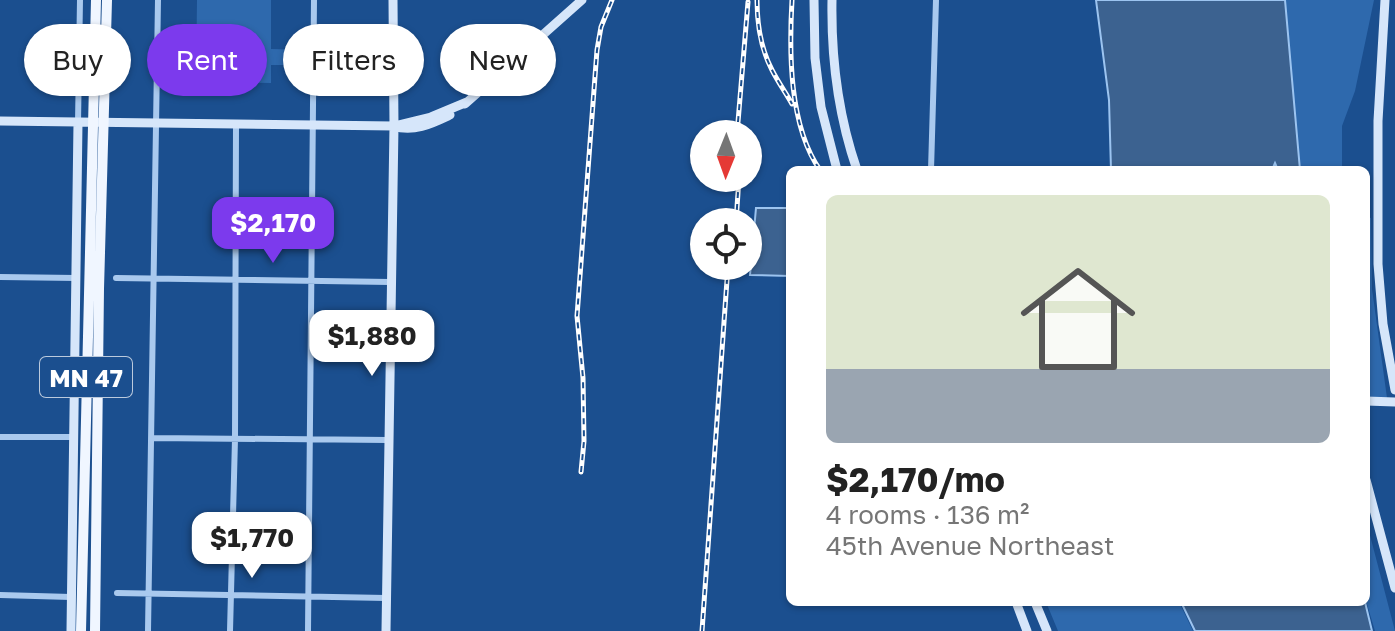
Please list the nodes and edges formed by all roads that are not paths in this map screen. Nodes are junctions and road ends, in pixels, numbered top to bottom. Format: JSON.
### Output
{"nodes":[{"id":1,"x":80,"y":0,"type":"edge"},
{"id":2,"x":96,"y":0,"type":"edge"},
{"id":3,"x":107,"y":0,"type":"edge"},
{"id":4,"x":158,"y":0,"type":"edge"},
{"id":5,"x":314,"y":0,"type":"edge"},
{"id":6,"x":393,"y":0,"type":"edge"},
{"id":7,"x":814,"y":0,"type":"edge"},
{"id":8,"x":832,"y":0,"type":"edge"},
{"id":9,"x":936,"y":0,"type":"edge"},
{"id":10,"x":1385,"y":0,"type":"edge"},
{"id":11,"x":578,"y":3,"type":"edge"},
{"id":12,"x":0,"y":121,"type":"edge"},
{"id":13,"x":78,"y":123,"type":"junction"},
{"id":14,"x":98,"y":123,"type":"junction"},
{"id":15,"x":155,"y":124,"type":"junction"},
{"id":16,"x":236,"y":125,"type":"junction"},
{"id":17,"x":313,"y":126,"type":"junction"},
{"id":18,"x":394,"y":126,"type":"junction"},
{"id":19,"x":836,"y":166,"type":"edge"},
{"id":20,"x":856,"y":166,"type":"edge"},
{"id":21,"x":931,"y":166,"type":"edge"},
{"id":22,"x":0,"y":277,"type":"edge"},
{"id":23,"x":76,"y":278,"type":"junction"},
{"id":24,"x":116,"y":278,"type":"dead end"},
{"id":25,"x":155,"y":279,"type":"junction"},
{"id":26,"x":235,"y":279,"type":"junction"},
{"id":27,"x":312,"y":281,"type":"junction"},
{"id":28,"x":390,"y":282,"type":"junction"},
{"id":29,"x":1395,"y":390,"type":"edge"},
{"id":30,"x":1370,"y":401,"type":"edge"},
{"id":31,"x":1395,"y":402,"type":"edge"},
{"id":32,"x":0,"y":437,"type":"edge"},
{"id":33,"x":74,"y":437,"type":"junction"},
{"id":34,"x":152,"y":438,"type":"junction"},
{"id":35,"x":235,"y":439,"type":"junction"},
{"id":36,"x":310,"y":439,"type":"junction"},
{"id":37,"x":388,"y":440,"type":"junction"},
{"id":38,"x":1370,"y":495,"type":"edge"},
{"id":39,"x":1395,"y":588,"type":"edge"},
{"id":40,"x":117,"y":593,"type":"dead end"},
{"id":41,"x":149,"y":594,"type":"junction"},
{"id":42,"x":231,"y":594,"type":"junction"},
{"id":43,"x":0,"y":595,"type":"edge"},
{"id":44,"x":71,"y":597,"type":"junction"},
{"id":45,"x":308,"y":597,"type":"junction"},
{"id":46,"x":386,"y":598,"type":"junction"},
{"id":47,"x":1018,"y":606,"type":"edge"},
{"id":48,"x":1037,"y":606,"type":"edge"},
{"id":49,"x":71,"y":631,"type":"edge"},
{"id":50,"x":81,"y":631,"type":"edge"},
{"id":51,"x":95,"y":631,"type":"edge"},
{"id":52,"x":148,"y":631,"type":"edge"},
{"id":53,"x":230,"y":631,"type":"edge"},
{"id":54,"x":308,"y":631,"type":"edge"},
{"id":55,"x":386,"y":631,"type":"edge"},
{"id":56,"x":1027,"y":631,"type":"edge"},
{"id":57,"x":1047,"y":631,"type":"edge"}],
"edges":[{"from":1,"to":13,"type":"street"},
{"from":2,"to":14,"type":"main road","number":"MN 47"},
{"from":3,"to":14,"type":"main road","number":"MN 47"},
{"from":4,"to":15,"type":"street"},
{"from":5,"to":17,"type":"street"},
{"from":6,"to":18,"type":"street"},
{"from":7,"to":19,"type":"street"},
{"from":8,"to":20,"type":"street"},
{"from":9,"to":21,"type":"street"},
{"from":10,"to":29,"type":"street"},
{"from":11,"to":18,"type":"street"},
{"from":12,"to":13,"type":"street"},
{"from":13,"to":14,"type":"street"},
{"from":13,"to":23,"type":"street"},
{"from":14,"to":15,"type":"street"},
{"from":14,"to":50,"type":"main road","number":"MN 47"},
{"from":14,"to":51,"type":"main road","number":"MN 47"},
{"from":15,"to":16,"type":"street"},
{"from":15,"to":25,"type":"street"},
{"from":16,"to":17,"type":"street"},
{"from":16,"to":26,"type":"street"},
{"from":17,"to":18,"type":"street"},
{"from":17,"to":27,"type":"street"},
{"from":18,"to":28,"type":"street"},
{"from":22,"to":23,"type":"street"},
{"from":23,"to":33,"type":"street"},
{"from":24,"to":25,"type":"street"},
{"from":25,"to":26,"type":"street"},
{"from":25,"to":34,"type":"street"},
{"from":26,"to":27,"type":"street"},
{"from":26,"to":35,"type":"street"},
{"from":27,"to":28,"type":"street"},
{"from":27,"to":36,"type":"street"},
{"from":28,"to":37,"type":"street"},
{"from":30,"to":31,"type":"street"},
{"from":32,"to":33,"type":"street"},
{"from":33,"to":44,"type":"street"},
{"from":34,"to":35,"type":"street"},
{"from":34,"to":41,"type":"street"},
{"from":35,"to":36,"type":"street"},
{"from":35,"to":42,"type":"street"},
{"from":36,"to":37,"type":"street"},
{"from":36,"to":45,"type":"street"},
{"from":37,"to":46,"type":"street"},
{"from":38,"to":39,"type":"street"},
{"from":40,"to":41,"type":"street"},
{"from":41,"to":42,"type":"street"},
{"from":41,"to":52,"type":"street"},
{"from":42,"to":45,"type":"street"},
{"from":42,"to":53,"type":"street"},
{"from":43,"to":44,"type":"street"},
{"from":44,"to":49,"type":"street"},
{"from":45,"to":46,"type":"street"},
{"from":45,"to":54,"type":"street"},
{"from":46,"to":55,"type":"street"},
{"from":47,"to":56,"type":"street"},
{"from":48,"to":57,"type":"street"}]}
